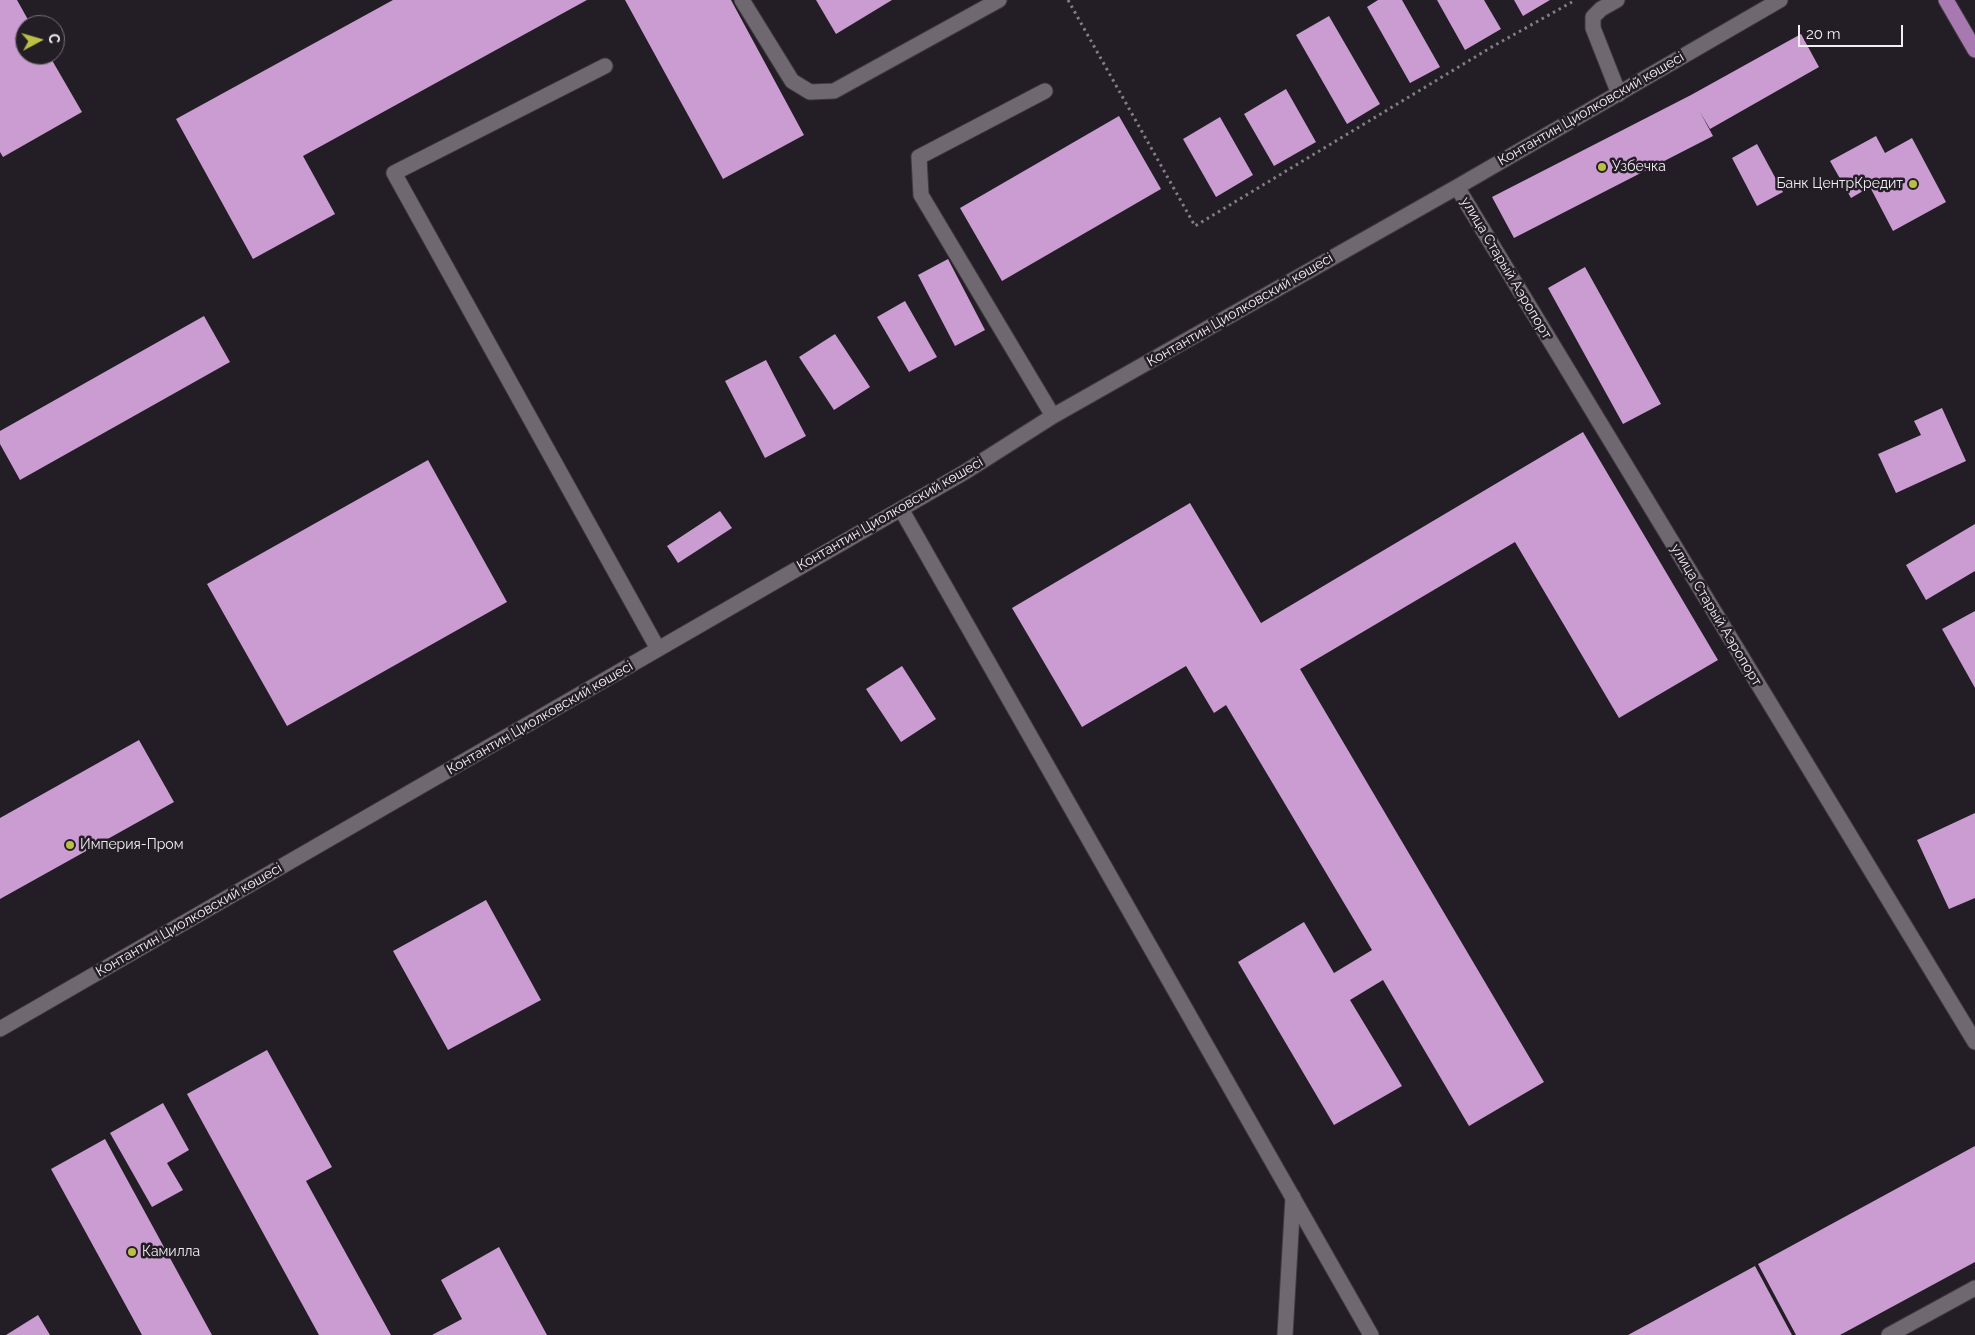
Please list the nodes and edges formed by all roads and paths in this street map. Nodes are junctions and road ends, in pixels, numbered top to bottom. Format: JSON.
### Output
{"nodes":[{"id":1,"x":742,"y":0,"type":"edge"},
{"id":2,"x":999,"y":0,"type":"edge"},
{"id":3,"x":1068,"y":0,"type":"edge"},
{"id":4,"x":1617,"y":0,"type":"edge"},
{"id":5,"x":1780,"y":0,"type":"edge"},
{"id":6,"x":1946,"y":0,"type":"edge"},
{"id":7,"x":1593,"y":28,"type":"junction"},
{"id":8,"x":1975,"y":50,"type":"edge"},
{"id":9,"x":605,"y":66,"type":"dead end"},
{"id":10,"x":1045,"y":91,"type":"dead end"},
{"id":11,"x":1618,"y":94,"type":"junction"},
{"id":12,"x":1458,"y":187,"type":"junction"},
{"id":13,"x":1053,"y":416,"type":"junction"},
{"id":14,"x":901,"y":509,"type":"junction"},
{"id":15,"x":658,"y":649,"type":"junction"},
{"id":16,"x":0,"y":1030,"type":"edge"},
{"id":17,"x":1975,"y":1042,"type":"edge"},
{"id":18,"x":1293,"y":1197,"type":"junction"},
{"id":19,"x":1975,"y":1288,"type":"edge"},
{"id":20,"x":1285,"y":1335,"type":"edge"},
{"id":21,"x":1371,"y":1335,"type":"edge"},
{"id":22,"x":1889,"y":1335,"type":"edge"}],
"edges":[{"from":1,"to":2,"type":"street"},
{"from":3,"to":7,"type":"path"},
{"from":4,"to":7,"type":"street"},
{"from":5,"to":11,"type":"street","name":"Контантин Циолковский көшесі"},
{"from":6,"to":8,"type":"main road"},
{"from":7,"to":11,"type":"street"},
{"from":9,"to":15,"type":"street"},
{"from":10,"to":13,"type":"street"},
{"from":11,"to":12,"type":"street","name":"Контантин Циолковский көшесі"},
{"from":12,"to":13,"type":"street","name":"Контантин Циолковский көшесі"},
{"from":12,"to":17,"type":"street","name":"улица Старый Аэропорт"},
{"from":13,"to":14,"type":"street","name":"Контантин Циолковский көшесі"},
{"from":14,"to":15,"type":"street","name":"Контантин Циолковский көшесі"},
{"from":14,"to":18,"type":"street"},
{"from":15,"to":16,"type":"street","name":"Контантин Циолковский көшесі"},
{"from":18,"to":20,"type":"street"},
{"from":18,"to":21,"type":"street"},
{"from":19,"to":22,"type":"street"}]}
